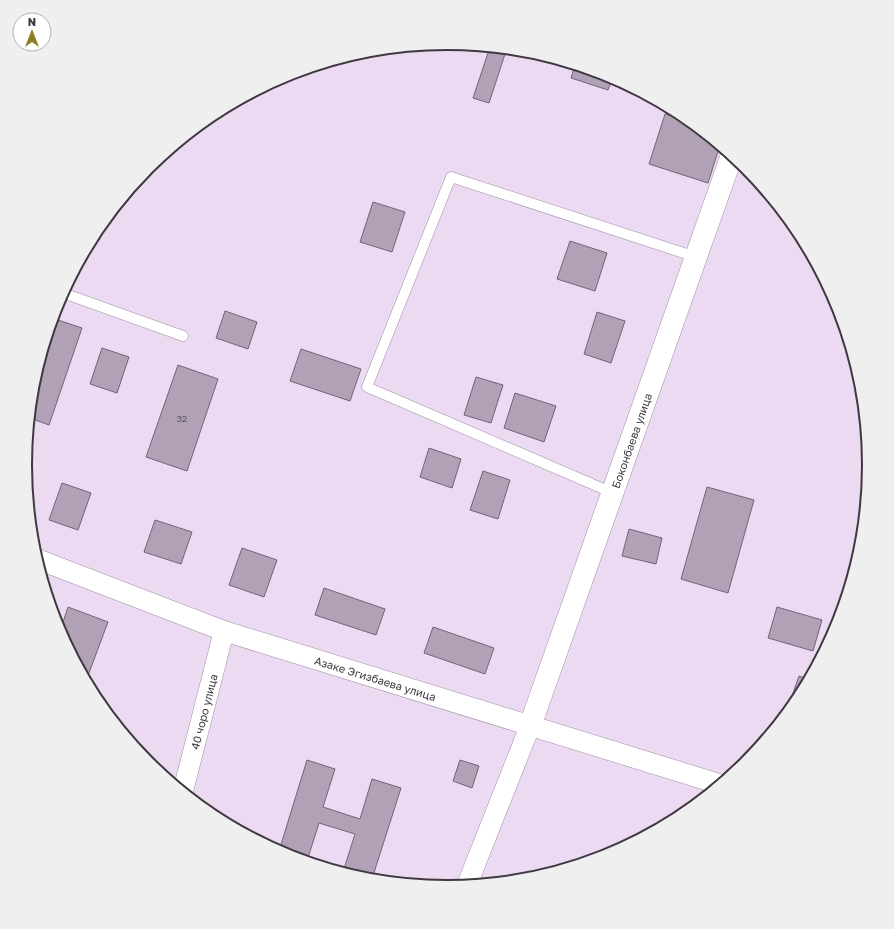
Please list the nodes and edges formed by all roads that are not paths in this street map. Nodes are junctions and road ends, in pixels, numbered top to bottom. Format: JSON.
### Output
{"nodes":[{"id":1,"x":730,"y":161,"type":"edge"},
{"id":2,"x":696,"y":257,"type":"junction"},
{"id":3,"x":69,"y":295,"type":"edge"},
{"id":4,"x":183,"y":336,"type":"dead end"},
{"id":5,"x":613,"y":493,"type":"junction"},
{"id":6,"x":44,"y":562,"type":"edge"},
{"id":7,"x":224,"y":631,"type":"junction"},
{"id":8,"x":530,"y":726,"type":"junction"},
{"id":9,"x":714,"y":783,"type":"edge"},
{"id":10,"x":181,"y":784,"type":"edge"},
{"id":11,"x":468,"y":879,"type":"edge"}],
"edges":[{"from":1,"to":2,"type":"street","name":"Боконбаева улица"},
{"from":2,"to":5,"type":"street","name":"Боконбаева улица"},
{"from":2,"to":5,"type":"lane"},
{"from":3,"to":4,"type":"lane"},
{"from":5,"to":8,"type":"street","name":"Боконбаева улица"},
{"from":6,"to":7,"type":"street","name":"Азаке Эгизбаева улица"},
{"from":7,"to":8,"type":"street","name":"Азаке Эгизбаева улица"},
{"from":7,"to":10,"type":"street","name":"40 чоро улица"},
{"from":8,"to":9,"type":"street","name":"Азаке Эгизбаева улица"},
{"from":8,"to":11,"type":"street"}]}
